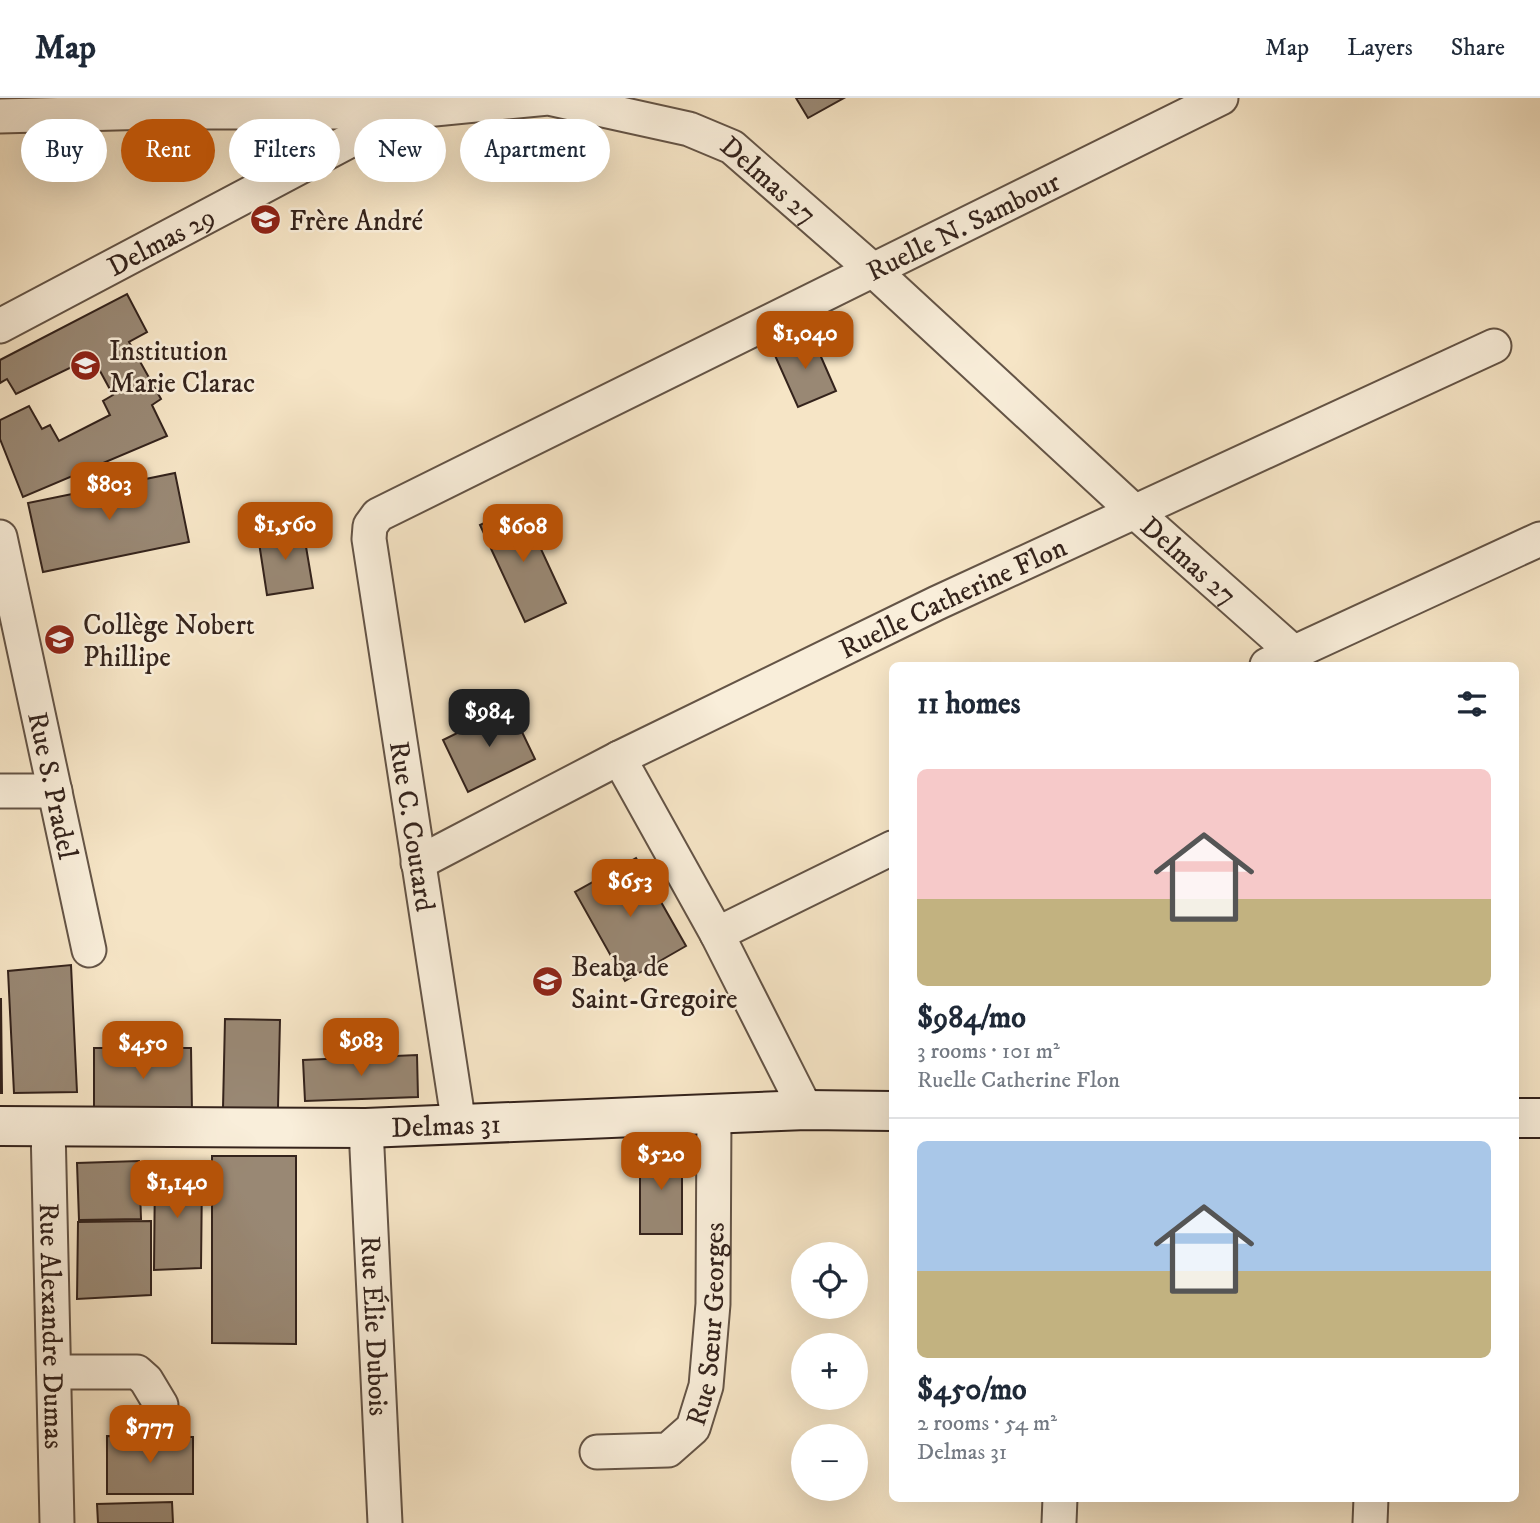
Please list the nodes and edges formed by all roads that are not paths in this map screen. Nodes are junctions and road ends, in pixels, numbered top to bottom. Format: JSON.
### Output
{"nodes":[{"id":1,"x":434,"y":98,"type":"edge"},
{"id":2,"x":1221,"y":98,"type":"edge"},
{"id":3,"x":404,"y":112,"type":"junction"},
{"id":4,"x":0,"y":116,"type":"edge"},
{"id":5,"x":874,"y":271,"type":"junction"},
{"id":6,"x":0,"y":326,"type":"edge"},
{"id":7,"x":1494,"y":346,"type":"dead end"},
{"id":8,"x":1135,"y":512,"type":"junction"},
{"id":9,"x":370,"y":526,"type":"joint"},
{"id":10,"x":0,"y":537,"type":"edge"},
{"id":11,"x":1540,"y":538,"type":"edge"},
{"id":12,"x":1280,"y":659,"type":"edge"},
{"id":13,"x":619,"y":758,"type":"junction"},
{"id":14,"x":0,"y":791,"type":"edge"},
{"id":15,"x":55,"y":791,"type":"junction"},
{"id":16,"x":889,"y":849,"type":"edge"},
{"id":17,"x":418,"y":863,"type":"junction"},
{"id":18,"x":718,"y":933,"type":"junction"},
{"id":19,"x":89,"y":950,"type":"dead end"},
{"id":20,"x":806,"y":1110,"type":"junction"},
{"id":21,"x":889,"y":1111,"type":"edge"},
{"id":22,"x":714,"y":1114,"type":"junction"},
{"id":23,"x":1519,"y":1118,"type":"edge"},
{"id":24,"x":1540,"y":1118,"type":"edge"},
{"id":25,"x":459,"y":1125,"type":"junction"},
{"id":26,"x":0,"y":1126,"type":"edge"},
{"id":27,"x":48,"y":1126,"type":"junction"},
{"id":28,"x":366,"y":1128,"type":"junction"},
{"id":29,"x":54,"y":1372,"type":"junction"},
{"id":30,"x":160,"y":1405,"type":"dead end"},
{"id":31,"x":597,"y":1451,"type":"dead end"},
{"id":32,"x":1060,"y":1502,"type":"edge"},
{"id":33,"x":1371,"y":1502,"type":"edge"},
{"id":34,"x":57,"y":1523,"type":"edge"},
{"id":35,"x":385,"y":1523,"type":"edge"},
{"id":36,"x":1059,"y":1523,"type":"edge"},
{"id":37,"x":1370,"y":1523,"type":"edge"}],
"edges":[{"from":1,"to":3,"type":"street","name":"Delmas 29"},
{"from":2,"to":5,"type":"street","name":"Ruelle N. Sambour"},
{"from":3,"to":4,"type":"street","name":"Delmas 27"},
{"from":3,"to":5,"type":"street","name":"Delmas 27"},
{"from":3,"to":6,"type":"street","name":"Delmas 29"},
{"from":5,"to":8,"type":"street","name":"Delmas 27"},
{"from":5,"to":9,"type":"street","name":"Ruelle N. Sambour"},
{"from":7,"to":8,"type":"street","name":"Ruelle Catherine Flon"},
{"from":8,"to":12,"type":"street","name":"Delmas 27"},
{"from":8,"to":13,"type":"street","name":"Ruelle Catherine Flon"},
{"from":9,"to":17,"type":"street","name":"Rue C. Coutard"},
{"from":10,"to":15,"type":"street","name":"Rue S. Pradel"},
{"from":11,"to":12,"type":"street"},
{"from":13,"to":17,"type":"street","name":"Ruelle Catherine Flon"},
{"from":13,"to":18,"type":"street"},
{"from":14,"to":15,"type":"street"},
{"from":15,"to":19,"type":"street","name":"Rue S. Pradel"},
{"from":16,"to":18,"type":"street"},
{"from":17,"to":25,"type":"street","name":"Rue C. Coutard"},
{"from":18,"to":20,"type":"street"},
{"from":20,"to":21,"type":"street","name":"Delmas 31"},
{"from":20,"to":22,"type":"street","name":"Delmas 31"},
{"from":22,"to":25,"type":"street","name":"Delmas 31"},
{"from":22,"to":31,"type":"street","name":"Rue Sœur Georges"},
{"from":23,"to":24,"type":"street"},
{"from":25,"to":28,"type":"street","name":"Delmas 31"},
{"from":26,"to":27,"type":"street","name":"Delmas 31"},
{"from":27,"to":28,"type":"street","name":"Delmas 31"},
{"from":27,"to":29,"type":"street","name":"Rue Alexandre Dumas"},
{"from":28,"to":35,"type":"street","name":"Rue Élie Dubois"},
{"from":29,"to":30,"type":"street"},
{"from":29,"to":34,"type":"street","name":"Rue Alexandre Dumas"},
{"from":32,"to":36,"type":"street"},
{"from":33,"to":37,"type":"street"}]}
